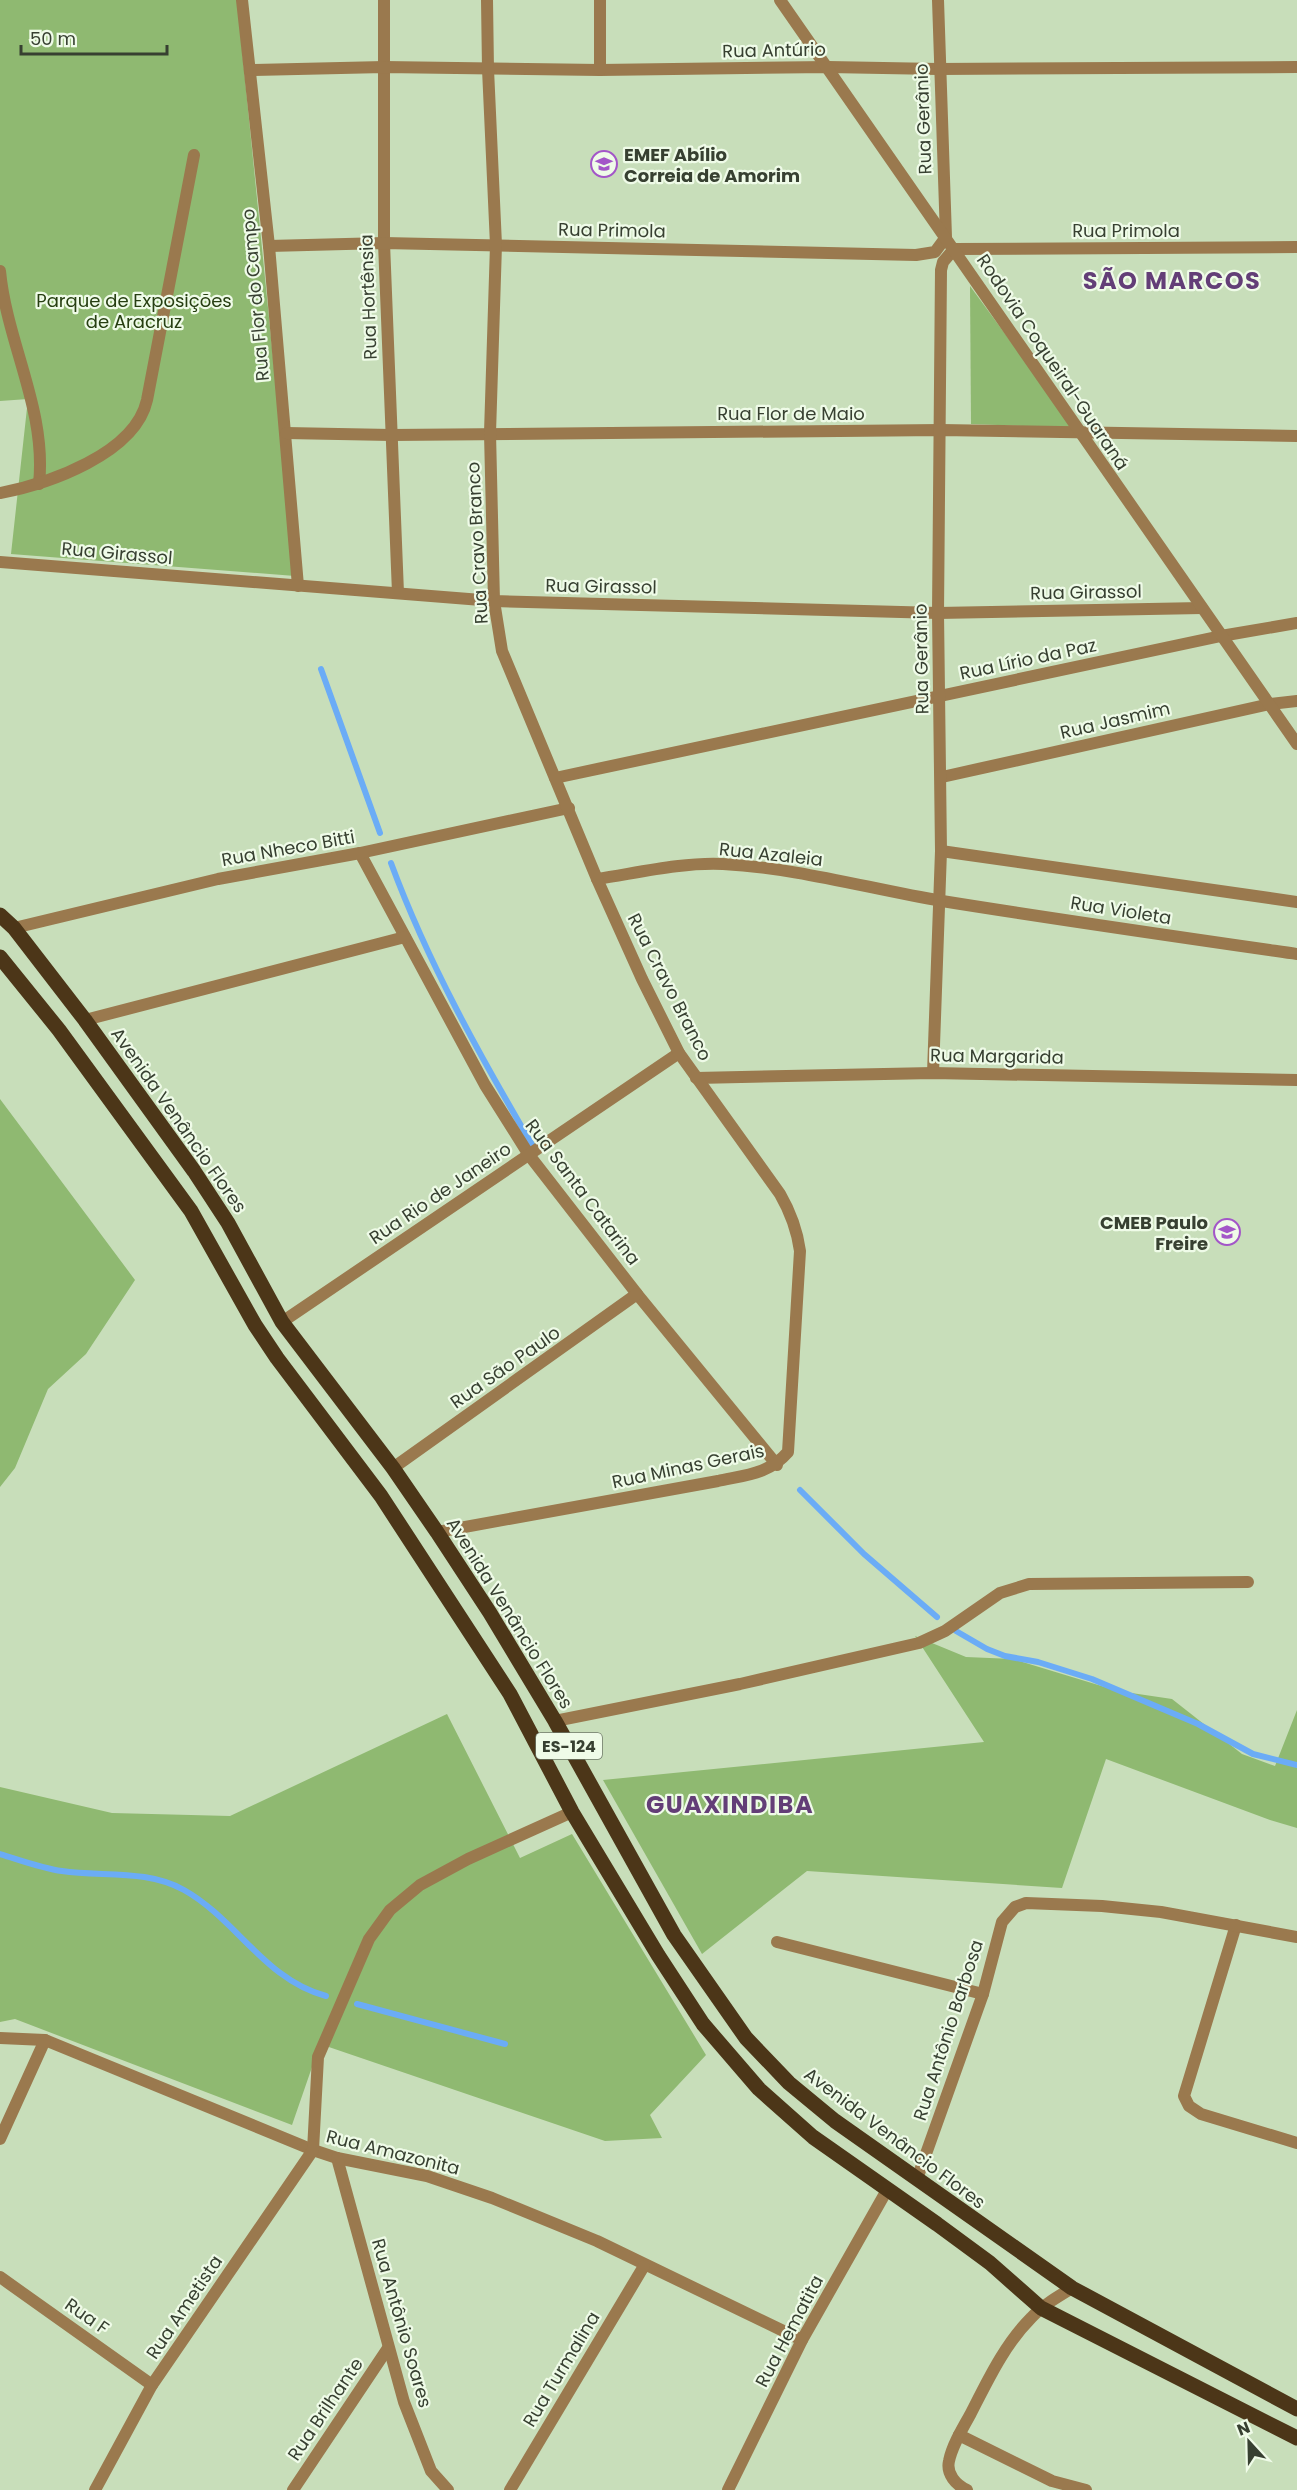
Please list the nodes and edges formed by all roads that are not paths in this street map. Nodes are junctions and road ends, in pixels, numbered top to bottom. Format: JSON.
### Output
{"nodes":[{"id":1,"x":242,"y":0,"type":"edge"},
{"id":2,"x":384,"y":0,"type":"edge"},
{"id":3,"x":488,"y":0,"type":"edge"},
{"id":4,"x":600,"y":0,"type":"edge"},
{"id":5,"x":780,"y":0,"type":"edge"},
{"id":6,"x":938,"y":0,"type":"edge"},
{"id":7,"x":384,"y":67,"type":"junction"},
{"id":8,"x":828,"y":67,"type":"junction"},
{"id":9,"x":1297,"y":67,"type":"edge"},
{"id":10,"x":488,"y":69,"type":"junction"},
{"id":11,"x":939,"y":69,"type":"junction"},
{"id":12,"x":250,"y":70,"type":"junction"},
{"id":13,"x":600,"y":70,"type":"junction"},
{"id":14,"x":194,"y":156,"type":"dead end"},
{"id":15,"x":946,"y":237,"type":"junction"},
{"id":16,"x":384,"y":243,"type":"junction"},
{"id":17,"x":496,"y":245,"type":"junction"},
{"id":18,"x":269,"y":246,"type":"junction"},
{"id":19,"x":1297,"y":247,"type":"edge"},
{"id":20,"x":954,"y":249,"type":"junction"},
{"id":21,"x":0,"y":279,"type":"edge"},
{"id":22,"x":941,"y":430,"type":"junction"},
{"id":23,"x":1078,"y":431,"type":"junction"},
{"id":24,"x":286,"y":433,"type":"junction"},
{"id":25,"x":490,"y":433,"type":"junction"},
{"id":26,"x":391,"y":435,"type":"junction"},
{"id":27,"x":1297,"y":436,"type":"edge"},
{"id":28,"x":39,"y":484,"type":"junction"},
{"id":29,"x":0,"y":493,"type":"edge"},
{"id":30,"x":0,"y":562,"type":"edge"},
{"id":31,"x":298,"y":586,"type":"junction"},
{"id":32,"x":398,"y":593,"type":"junction"},
{"id":33,"x":494,"y":601,"type":"junction"},
{"id":34,"x":1202,"y":608,"type":"junction"},
{"id":35,"x":938,"y":613,"type":"junction"},
{"id":36,"x":1297,"y":623,"type":"edge"},
{"id":37,"x":1221,"y":636,"type":"junction"},
{"id":38,"x":939,"y":697,"type":"junction"},
{"id":39,"x":1297,"y":701,"type":"edge"},
{"id":40,"x":1270,"y":704,"type":"junction"},
{"id":41,"x":1297,"y":744,"type":"edge"},
{"id":42,"x":942,"y":777,"type":"junction"},
{"id":43,"x":555,"y":778,"type":"junction"},
{"id":44,"x":569,"y":808,"type":"junction"},
{"id":45,"x":941,"y":851,"type":"junction"},
{"id":46,"x":360,"y":853,"type":"junction"},
{"id":47,"x":597,"y":879,"type":"junction"},
{"id":48,"x":940,"y":901,"type":"junction"},
{"id":49,"x":1297,"y":902,"type":"edge"},
{"id":50,"x":0,"y":915,"type":"edge"},
{"id":51,"x":14,"y":928,"type":"junction"},
{"id":52,"x":405,"y":937,"type":"junction"},
{"id":53,"x":1297,"y":954,"type":"edge"},
{"id":54,"x":0,"y":957,"type":"edge"},
{"id":55,"x":85,"y":1020,"type":"junction"},
{"id":56,"x":679,"y":1053,"type":"junction"},
{"id":57,"x":933,"y":1073,"type":"junction"},
{"id":58,"x":696,"y":1078,"type":"junction"},
{"id":59,"x":1297,"y":1080,"type":"edge"},
{"id":60,"x":529,"y":1155,"type":"junction"},
{"id":61,"x":780,"y":1194,"type":"joint"},
{"id":62,"x":638,"y":1294,"type":"junction"},
{"id":63,"x":282,"y":1322,"type":"junction"},
{"id":64,"x":777,"y":1465,"type":"junction"},
{"id":65,"x":393,"y":1468,"type":"junction"},
{"id":66,"x":437,"y":1532,"type":"junction"},
{"id":67,"x":1248,"y":1582,"type":"dead end"},
{"id":68,"x":555,"y":1721,"type":"junction"},
{"id":69,"x":572,"y":1812,"type":"junction"},
{"id":70,"x":1236,"y":1925,"type":"junction"},
{"id":71,"x":1297,"y":1937,"type":"edge"},
{"id":72,"x":777,"y":1942,"type":"dead end"},
{"id":73,"x":982,"y":1994,"type":"junction"},
{"id":74,"x":0,"y":2038,"type":"edge"},
{"id":75,"x":45,"y":2040,"type":"junction"},
{"id":76,"x":0,"y":2139,"type":"edge"},
{"id":77,"x":1297,"y":2143,"type":"edge"},
{"id":78,"x":312,"y":2150,"type":"junction"},
{"id":79,"x":337,"y":2158,"type":"junction"},
{"id":80,"x":917,"y":2179,"type":"junction"},
{"id":81,"x":887,"y":2190,"type":"junction"},
{"id":82,"x":644,"y":2266,"type":"junction"},
{"id":83,"x":0,"y":2277,"type":"edge"},
{"id":84,"x":1072,"y":2288,"type":"junction"},
{"id":85,"x":1041,"y":2308,"type":"junction"},
{"id":86,"x":802,"y":2340,"type":"junction"},
{"id":87,"x":388,"y":2348,"type":"junction"},
{"id":88,"x":152,"y":2385,"type":"junction"},
{"id":89,"x":1297,"y":2409,"type":"edge"},
{"id":90,"x":959,"y":2435,"type":"junction"},
{"id":91,"x":1297,"y":2438,"type":"edge"},
{"id":92,"x":95,"y":2490,"type":"edge"},
{"id":93,"x":293,"y":2490,"type":"edge"},
{"id":94,"x":448,"y":2490,"type":"edge"},
{"id":95,"x":510,"y":2490,"type":"edge"},
{"id":96,"x":728,"y":2490,"type":"edge"},
{"id":97,"x":967,"y":2490,"type":"edge"},
{"id":98,"x":1086,"y":2490,"type":"edge"}],
"edges":[{"from":1,"to":12,"type":"street","name":"Rua Flor do Campo"},
{"from":2,"to":7,"type":"street","name":"Rua Hortênsia"},
{"from":3,"to":10,"type":"street","name":"Rua Cravo Branco"},
{"from":4,"to":13,"type":"street"},
{"from":5,"to":8,"type":"street","name":"Rodovia Coqueiral-Guaraná"},
{"from":6,"to":11,"type":"street","name":"Rua Gerânio"},
{"from":7,"to":10,"type":"street","name":"Rua Antúrio"},
{"from":7,"to":12,"type":"street","name":"Rua Antúrio"},
{"from":7,"to":16,"type":"street","name":"Rua Hortênsia"},
{"from":8,"to":11,"type":"street","name":"Rua Antúrio"},
{"from":8,"to":13,"type":"street","name":"Rua Antúrio"},
{"from":8,"to":15,"type":"street","name":"Rodovia Coqueiral-Guaraná"},
{"from":9,"to":11,"type":"street","name":"Rua Antúrio"},
{"from":10,"to":13,"type":"street","name":"Rua Antúrio"},
{"from":10,"to":17,"type":"street","name":"Rua Cravo Branco"},
{"from":11,"to":15,"type":"street","name":"Rua Gerânio"},
{"from":12,"to":18,"type":"street","name":"Rua Flor do Campo"},
{"from":14,"to":28,"type":"street"},
{"from":15,"to":17,"type":"street","name":"Rua Primola"},
{"from":15,"to":20,"type":"street","name":"Rodovia Coqueiral-Guaraná"},
{"from":16,"to":17,"type":"street","name":"Rua Primola"},
{"from":16,"to":18,"type":"street","name":"Rua Primola"},
{"from":16,"to":26,"type":"street","name":"Rua Hortênsia"},
{"from":17,"to":25,"type":"street","name":"Rua Cravo Branco"},
{"from":18,"to":24,"type":"street","name":"Rua Flor do Campo"},
{"from":19,"to":20,"type":"street","name":"Rua Primola"},
{"from":20,"to":22,"type":"street","name":"Rua Gerânio"},
{"from":20,"to":23,"type":"street","name":"Rodovia Coqueiral-Guaraná"},
{"from":21,"to":28,"type":"street"},
{"from":22,"to":23,"type":"street","name":"Rua Flor de Maio"},
{"from":22,"to":25,"type":"street","name":"Rua Flor de Maio"},
{"from":22,"to":35,"type":"street","name":"Rua Gerânio"},
{"from":23,"to":27,"type":"street","name":"Rua Flor de Maio"},
{"from":23,"to":34,"type":"street","name":"Rodovia Coqueiral-Guaraná"},
{"from":24,"to":26,"type":"street","name":"Rua Flor de Maio"},
{"from":24,"to":31,"type":"street","name":"Rua Flor do Campo"},
{"from":25,"to":26,"type":"street","name":"Rua Flor de Maio"},
{"from":25,"to":33,"type":"street","name":"Rua Cravo Branco"},
{"from":26,"to":32,"type":"street","name":"Rua Hortênsia"},
{"from":28,"to":29,"type":"street"},
{"from":30,"to":31,"type":"street","name":"Rua Girassol"},
{"from":31,"to":32,"type":"street","name":"Rua Girassol"},
{"from":32,"to":33,"type":"street","name":"Rua Girassol"},
{"from":33,"to":35,"type":"street","name":"Rua Girassol"},
{"from":33,"to":43,"type":"street","name":"Rua Cravo Branco"},
{"from":34,"to":35,"type":"street","name":"Rua Girassol"},
{"from":34,"to":37,"type":"street","name":"Rodovia Coqueiral-Guaraná"},
{"from":35,"to":38,"type":"street","name":"Rua Gerânio"},
{"from":36,"to":37,"type":"street","name":"Rua Lírio da Paz"},
{"from":37,"to":38,"type":"street","name":"Rua Lírio da Paz"},
{"from":37,"to":40,"type":"street","name":"Rodovia Coqueiral-Guaraná"},
{"from":38,"to":42,"type":"street","name":"Rua Gerânio"},
{"from":38,"to":43,"type":"street","name":"Rua Lírio da Paz"},
{"from":39,"to":40,"type":"street","name":"Rua Jasmim"},
{"from":40,"to":41,"type":"street","name":"Rodovia Coqueiral-Guaraná"},
{"from":40,"to":42,"type":"street","name":"Rua Jasmim"},
{"from":42,"to":45,"type":"street","name":"Rua Gerânio"},
{"from":43,"to":44,"type":"street","name":"Rua Cravo Branco"},
{"from":44,"to":46,"type":"street","name":"Rua Nheco Bitti"},
{"from":44,"to":47,"type":"street","name":"Rua Cravo Branco"},
{"from":45,"to":48,"type":"street","name":"Rua Gerânio"},
{"from":45,"to":49,"type":"street","name":"Rua Violeta"},
{"from":46,"to":51,"type":"street","name":"Rua Nheco Bitti"},
{"from":46,"to":52,"type":"street","name":"Rua Santa Catarina"},
{"from":47,"to":48,"type":"street","name":"Rua Azaleia"},
{"from":47,"to":56,"type":"street","name":"Rua Cravo Branco"},
{"from":48,"to":53,"type":"street","name":"Rua Violeta"},
{"from":48,"to":57,"type":"street","name":"Rua Gerânio"},
{"from":50,"to":51,"type":"main road","name":"Avenida Venâncio Flores","number":"ES-124"},
{"from":51,"to":55,"type":"main road","name":"Avenida Venâncio Flores","number":"ES-124"},
{"from":52,"to":55,"type":"street"},
{"from":52,"to":60,"type":"street","name":"Rua Santa Catarina"},
{"from":54,"to":69,"type":"main road","number":"ES-124"},
{"from":55,"to":63,"type":"main road","name":"Avenida Venâncio Flores","number":"ES-124"},
{"from":56,"to":58,"type":"street","name":"Rua Cravo Branco"},
{"from":56,"to":60,"type":"street","name":"Rua Rio de Janeiro"},
{"from":57,"to":58,"type":"street","name":"Rua Margarida"},
{"from":57,"to":59,"type":"street","name":"Rua Margarida"},
{"from":58,"to":61,"type":"street","name":"Rua Cravo Branco"},
{"from":60,"to":62,"type":"street","name":"Rua Santa Catarina"},
{"from":60,"to":63,"type":"street","name":"Rua Rio de Janeiro"},
{"from":61,"to":64,"type":"street","name":"Rua Minas Gerais"},
{"from":62,"to":64,"type":"street","name":"Rua Santa Catarina"},
{"from":62,"to":65,"type":"street","name":"Rua São Paulo"},
{"from":63,"to":65,"type":"main road","name":"Avenida Venâncio Flores","number":"ES-124"},
{"from":64,"to":66,"type":"street","name":"Rua Minas Gerais"},
{"from":65,"to":66,"type":"main road","name":"Avenida Venâncio Flores","number":"ES-124"},
{"from":66,"to":68,"type":"main road","name":"Avenida Venâncio Flores","number":"ES-124"},
{"from":67,"to":68,"type":"street"},
{"from":68,"to":80,"type":"main road","name":"Avenida Venâncio Flores","number":"ES-124"},
{"from":69,"to":78,"type":"street"},
{"from":69,"to":81,"type":"main road","number":"ES-124"},
{"from":70,"to":71,"type":"street"},
{"from":70,"to":73,"type":"street","name":"Rua Antônio Barbosa"},
{"from":70,"to":77,"type":"street"},
{"from":72,"to":73,"type":"street"},
{"from":73,"to":80,"type":"street","name":"Rua Antônio Barbosa"},
{"from":74,"to":75,"type":"street","name":"Rua Amazonita"},
{"from":75,"to":76,"type":"street"},
{"from":75,"to":78,"type":"street","name":"Rua Amazonita"},
{"from":78,"to":79,"type":"street","name":"Rua Amazonita"},
{"from":78,"to":88,"type":"street","name":"Rua Ametista"},
{"from":79,"to":82,"type":"street","name":"Rua Amazonita"},
{"from":79,"to":87,"type":"street","name":"Rua Antônio Soares"},
{"from":80,"to":84,"type":"main road","name":"Avenida Venâncio Flores","number":"ES-124"},
{"from":81,"to":85,"type":"main road","number":"ES-124"},
{"from":81,"to":86,"type":"street","name":"Rua Hematita"},
{"from":82,"to":86,"type":"street","name":"Rua Amazonita"},
{"from":82,"to":95,"type":"street","name":"Rua Turmalina"},
{"from":83,"to":88,"type":"street","name":"Rua F"},
{"from":84,"to":85,"type":"street"},
{"from":84,"to":89,"type":"main road","name":"Avenida Venâncio Flores","number":"ES-124"},
{"from":85,"to":90,"type":"street"},
{"from":85,"to":91,"type":"main road","number":"ES-124"},
{"from":86,"to":96,"type":"street","name":"Rua Hematita"},
{"from":87,"to":93,"type":"street","name":"Rua Brilhante"},
{"from":87,"to":94,"type":"street","name":"Rua Antônio Soares"},
{"from":88,"to":92,"type":"street","name":"Rua Ametista"},
{"from":90,"to":97,"type":"street"},
{"from":90,"to":98,"type":"street"}]}
